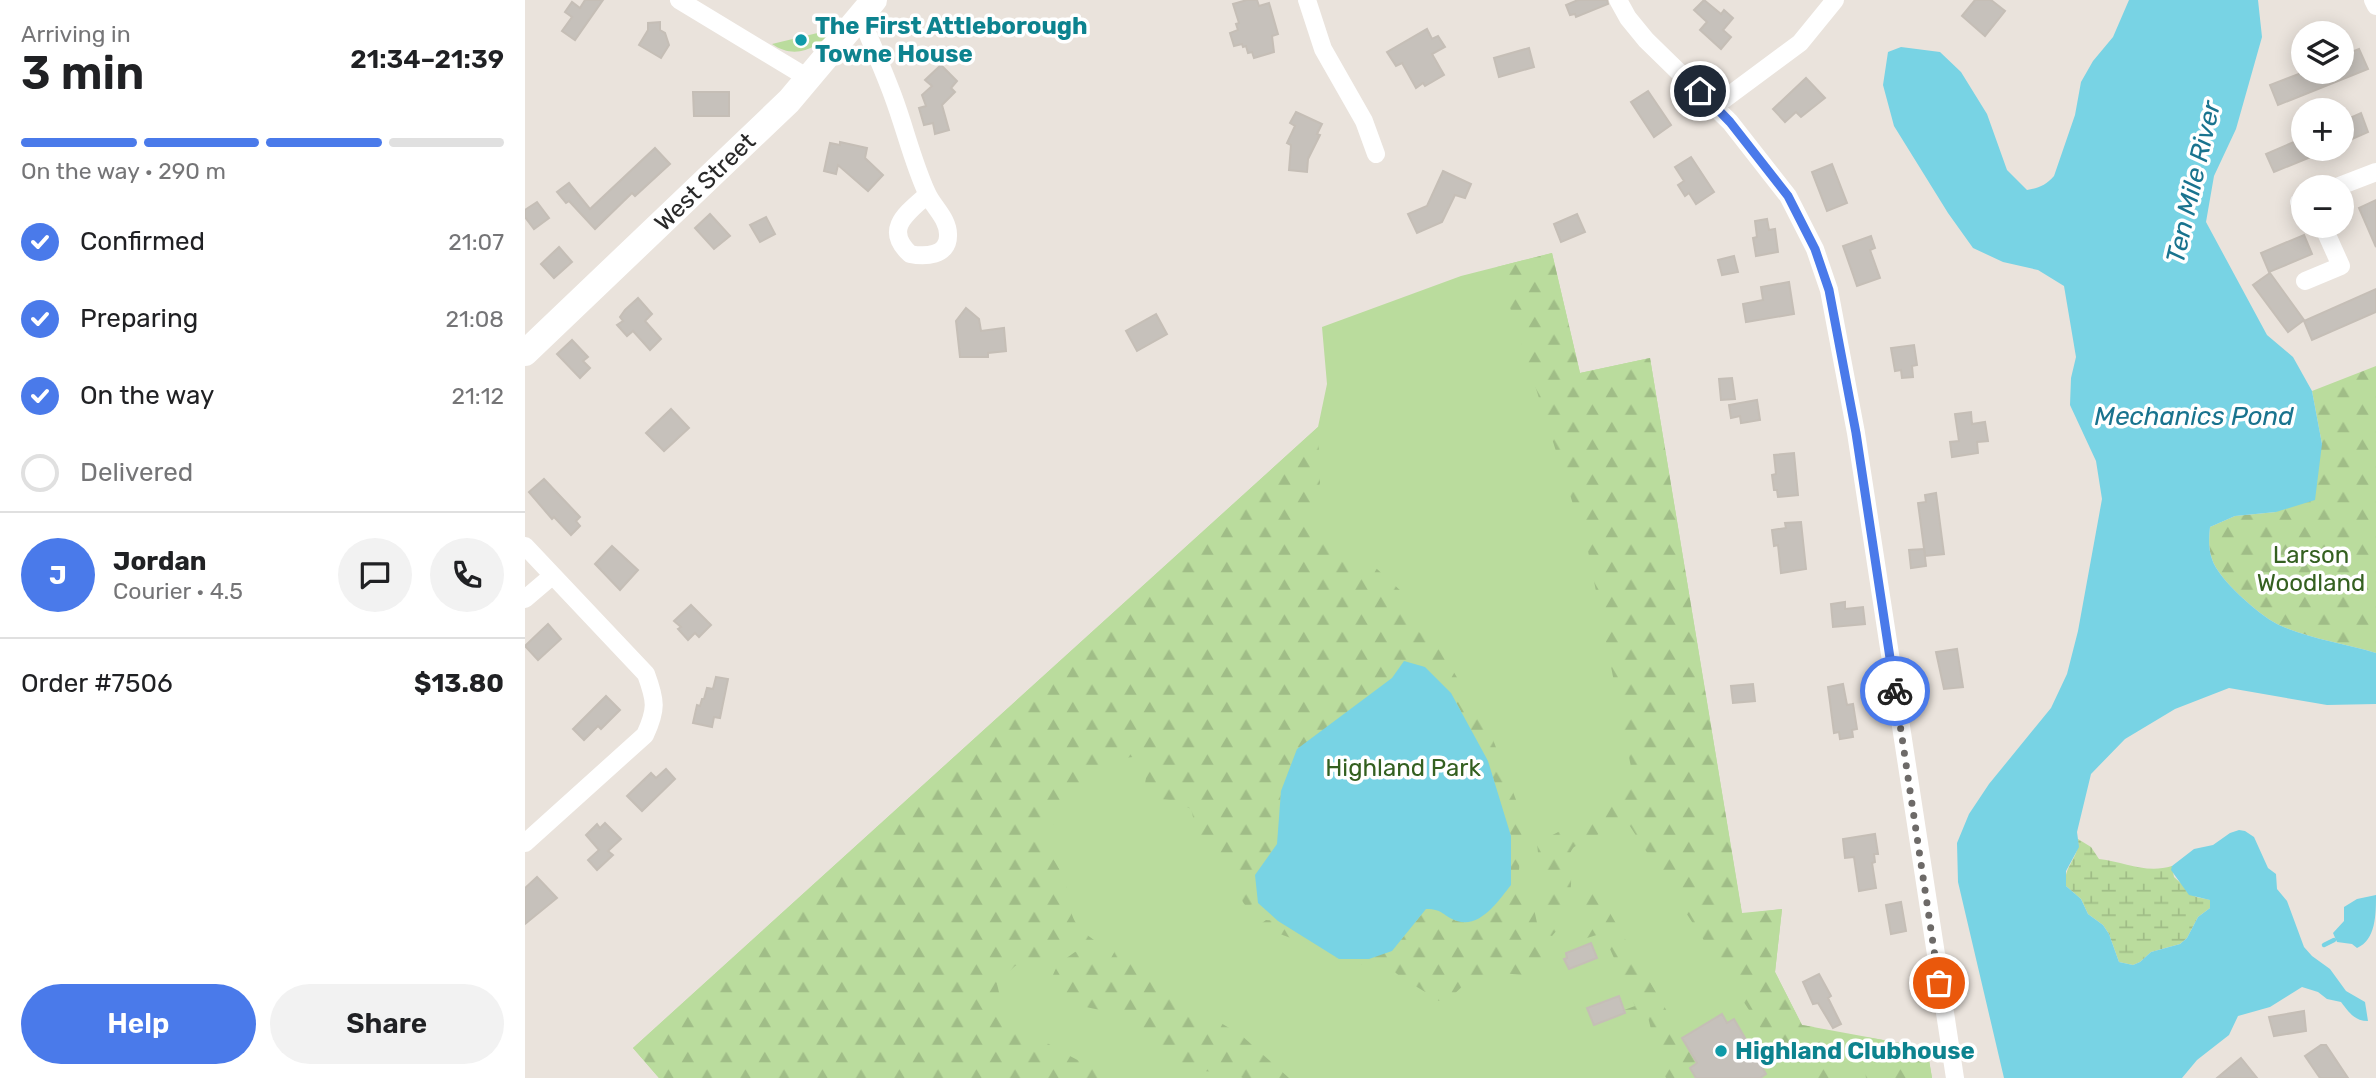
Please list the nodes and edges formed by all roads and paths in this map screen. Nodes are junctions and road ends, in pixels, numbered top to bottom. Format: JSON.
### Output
{"nodes":[{"id":1,"x":679,"y":0,"type":"edge"},
{"id":2,"x":1307,"y":0,"type":"edge"},
{"id":3,"x":1618,"y":0,"type":"edge"},
{"id":4,"x":1835,"y":0,"type":"edge"},
{"id":5,"x":2374,"y":0,"type":"edge"},
{"id":6,"x":2376,"y":6,"type":"edge"},
{"id":7,"x":867,"y":8,"type":"edge"},
{"id":8,"x":809,"y":78,"type":"junction"},
{"id":9,"x":1715,"y":106,"type":"junction"},
{"id":10,"x":1375,"y":154,"type":"dead end"},
{"id":11,"x":2376,"y":172,"type":"edge"},
{"id":12,"x":2354,"y":180,"type":"edge"},
{"id":13,"x":927,"y":195,"type":"dead end"},
{"id":14,"x":2328,"y":238,"type":"edge"},
{"id":15,"x":2305,"y":281,"type":"dead end"},
{"id":16,"x":525,"y":353,"type":"edge"},
{"id":17,"x":525,"y":546,"type":"edge"},
{"id":18,"x":552,"y":576,"type":"junction"},
{"id":19,"x":525,"y":599,"type":"edge"},
{"id":20,"x":525,"y":843,"type":"edge"},
{"id":21,"x":1955,"y":1078,"type":"edge"}],
"edges":[{"from":1,"to":8,"type":"street"},
{"from":2,"to":10,"type":"street"},
{"from":3,"to":9,"type":"street"},
{"from":4,"to":9,"type":"street"},
{"from":5,"to":6,"type":"street"},
{"from":7,"to":8,"type":"main road","name":"West Street"},
{"from":7,"to":13,"type":"street"},
{"from":8,"to":16,"type":"main road","name":"West Street"},
{"from":9,"to":21,"type":"street"},
{"from":11,"to":12,"type":"street"},
{"from":14,"to":15,"type":"street"},
{"from":17,"to":18,"type":"street"},
{"from":18,"to":19,"type":"street"},
{"from":18,"to":20,"type":"street"}]}
